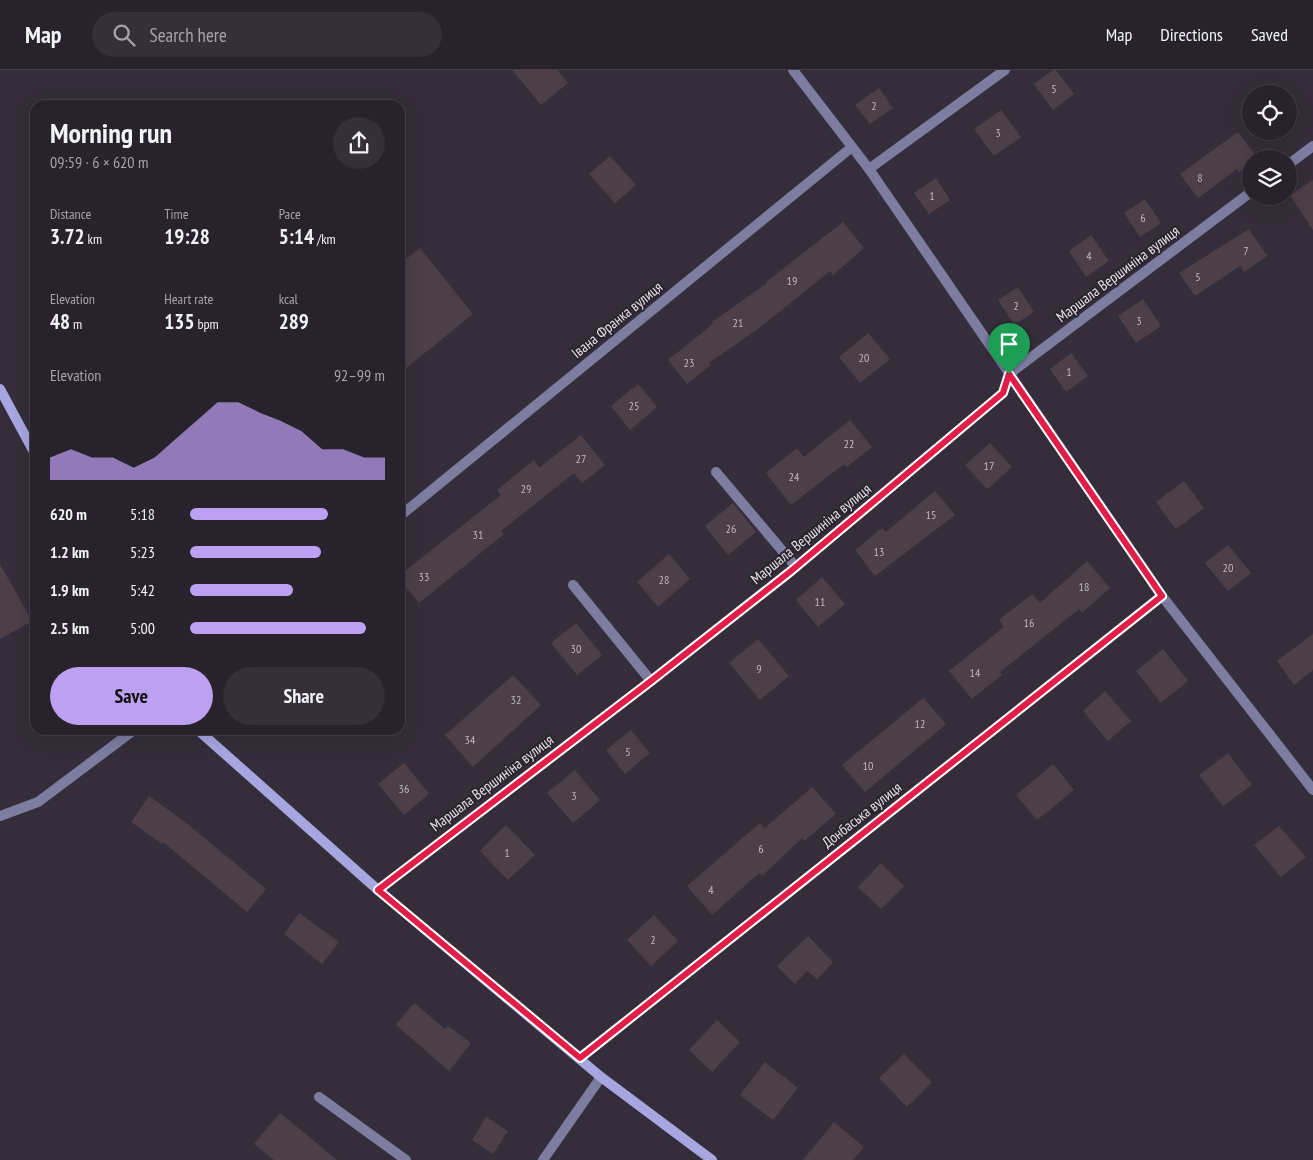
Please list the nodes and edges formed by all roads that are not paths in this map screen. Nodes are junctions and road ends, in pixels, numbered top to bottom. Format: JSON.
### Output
{"nodes":[{"id":1,"x":793,"y":70,"type":"edge"},
{"id":2,"x":1005,"y":70,"type":"edge"},
{"id":3,"x":1313,"y":146,"type":"edge"},
{"id":4,"x":852,"y":147,"type":"junction"},
{"id":5,"x":1297,"y":158,"type":"edge"},
{"id":6,"x":869,"y":169,"type":"junction"},
{"id":7,"x":1242,"y":199,"type":"edge"},
{"id":8,"x":1009,"y":374,"type":"junction"},
{"id":9,"x":0,"y":389,"type":"edge"},
{"id":10,"x":30,"y":445,"type":"edge"},
{"id":11,"x":716,"y":472,"type":"dead end"},
{"id":12,"x":405,"y":512,"type":"edge"},
{"id":13,"x":796,"y":567,"type":"junction"},
{"id":14,"x":573,"y":585,"type":"dead end"},
{"id":15,"x":1162,"y":596,"type":"junction"},
{"id":16,"x":651,"y":681,"type":"junction"},
{"id":17,"x":127,"y":735,"type":"edge"},
{"id":18,"x":204,"y":735,"type":"edge"},
{"id":19,"x":1313,"y":790,"type":"edge"},
{"id":20,"x":0,"y":816,"type":"edge"},
{"id":21,"x":378,"y":890,"type":"junction"},
{"id":22,"x":580,"y":1058,"type":"junction"},
{"id":23,"x":601,"y":1077,"type":"junction"},
{"id":24,"x":319,"y":1097,"type":"dead end"},
{"id":25,"x":406,"y":1160,"type":"edge"},
{"id":26,"x":543,"y":1160,"type":"edge"},
{"id":27,"x":712,"y":1160,"type":"edge"}],
"edges":[{"from":1,"to":4,"type":"street"},
{"from":2,"to":6,"type":"street"},
{"from":3,"to":5,"type":"street"},
{"from":4,"to":6,"type":"street"},
{"from":4,"to":12,"type":"street","name":"Івана Франка вулиця"},
{"from":6,"to":8,"type":"street"},
{"from":7,"to":8,"type":"street","name":"Маршала Вершиніна вулиця"},
{"from":8,"to":13,"type":"street","name":"Маршала Вершиніна вулиця"},
{"from":8,"to":15,"type":"street"},
{"from":9,"to":10,"type":"main road"},
{"from":11,"to":13,"type":"street"},
{"from":13,"to":16,"type":"street","name":"Маршала Вершиніна вулиця"},
{"from":14,"to":16,"type":"street"},
{"from":15,"to":19,"type":"street"},
{"from":15,"to":22,"type":"street","name":"Донбаська вулиця"},
{"from":16,"to":21,"type":"street","name":"Маршала Вершиніна вулиця"},
{"from":17,"to":20,"type":"street"},
{"from":18,"to":21,"type":"main road"},
{"from":21,"to":22,"type":"main road"},
{"from":22,"to":23,"type":"main road"},
{"from":23,"to":26,"type":"street"},
{"from":23,"to":27,"type":"main road"},
{"from":24,"to":25,"type":"street"}]}
